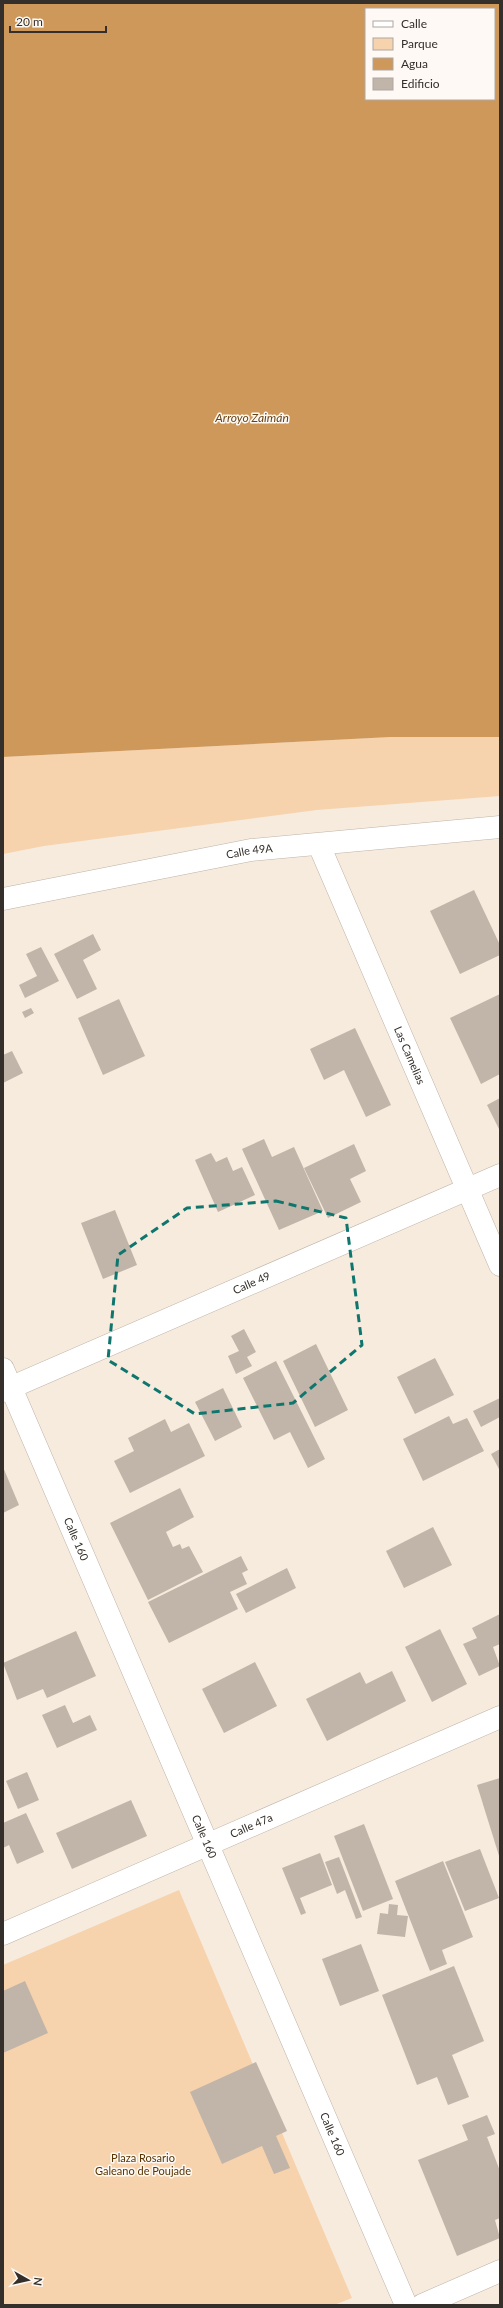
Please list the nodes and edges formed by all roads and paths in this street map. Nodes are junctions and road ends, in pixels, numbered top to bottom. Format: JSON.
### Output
{"nodes":[{"id":1,"x":500,"y":827,"type":"edge"},
{"id":2,"x":319,"y":845,"type":"junction"},
{"id":3,"x":3,"y":899,"type":"edge"},
{"id":4,"x":500,"y":1175,"type":"edge"},
{"id":5,"x":467,"y":1189,"type":"junction"},
{"id":6,"x":500,"y":1265,"type":"edge"},
{"id":7,"x":6,"y":1383,"type":"edge"},
{"id":8,"x":500,"y":1717,"type":"edge"},
{"id":9,"x":208,"y":1845,"type":"junction"},
{"id":10,"x":3,"y":1934,"type":"edge"},
{"id":11,"x":500,"y":2271,"type":"edge"},
{"id":12,"x":406,"y":2305,"type":"edge"},
{"id":13,"x":422,"y":2305,"type":"edge"}],
"edges":[{"from":1,"to":2,"type":"street","name":"Calle 49A"},
{"from":2,"to":3,"type":"street","name":"Calle 49A"},
{"from":2,"to":5,"type":"street","name":"Las Camelias"},
{"from":4,"to":5,"type":"street","name":"Calle 49"},
{"from":5,"to":6,"type":"street","name":"Las Camelias"},
{"from":5,"to":7,"type":"street","name":"Calle 49"},
{"from":7,"to":9,"type":"street","name":"Calle 160"},
{"from":8,"to":9,"type":"street","name":"Calle 47a"},
{"from":9,"to":10,"type":"street","name":"Calle 47a"},
{"from":9,"to":12,"type":"street","name":"Calle 160"},
{"from":11,"to":13,"type":"street"}]}
